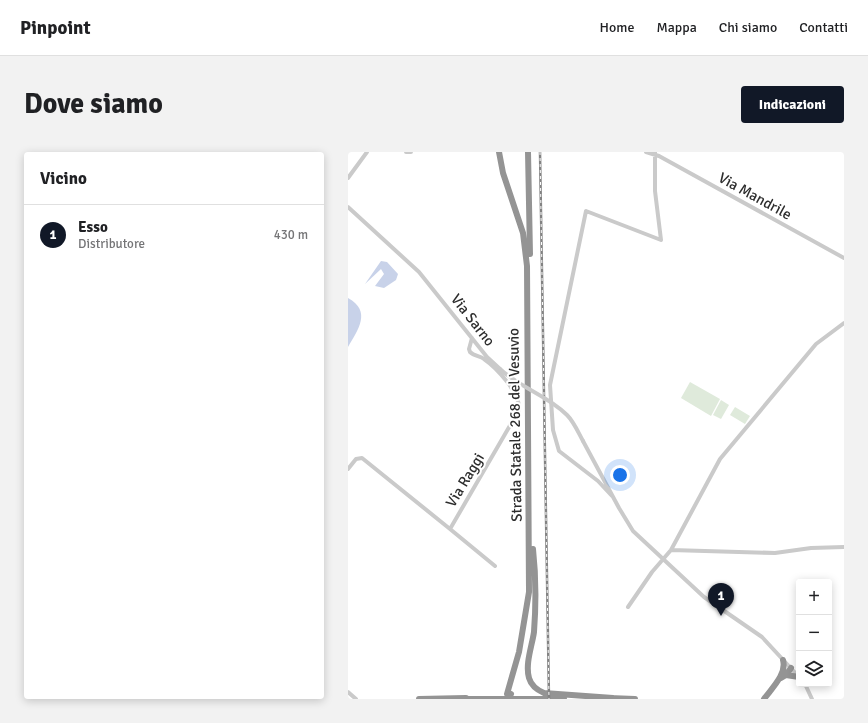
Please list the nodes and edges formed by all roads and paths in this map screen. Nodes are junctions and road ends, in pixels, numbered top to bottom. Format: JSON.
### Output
{"nodes":[{"id":1,"x":367,"y":152,"type":"edge"},
{"id":2,"x":406,"y":152,"type":"edge"},
{"id":3,"x":411,"y":152,"type":"edge"},
{"id":4,"x":499,"y":152,"type":"edge"},
{"id":5,"x":528,"y":152,"type":"edge"},
{"id":6,"x":646,"y":152,"type":"edge"},
{"id":7,"x":655,"y":153,"type":"edge"},
{"id":8,"x":348,"y":178,"type":"edge"},
{"id":9,"x":348,"y":207,"type":"edge"},
{"id":10,"x":844,"y":258,"type":"edge"},
{"id":11,"x":844,"y":323,"type":"edge"},
{"id":12,"x":472,"y":338,"type":"junction"},
{"id":13,"x":348,"y":469,"type":"edge"},
{"id":14,"x":612,"y":496,"type":"junction"},
{"id":15,"x":450,"y":529,"type":"junction"},
{"id":16,"x":844,"y":547,"type":"edge"},
{"id":17,"x":533,"y":549,"type":"junction"},
{"id":18,"x":671,"y":550,"type":"junction"},
{"id":19,"x":662,"y":560,"type":"junction"},
{"id":20,"x":494,"y":566,"type":"dead end"},
{"id":21,"x":628,"y":607,"type":"dead end"},
{"id":22,"x":783,"y":660,"type":"junction"},
{"id":23,"x":791,"y":668,"type":"junction"},
{"id":24,"x":796,"y":674,"type":"edge"},
{"id":25,"x":783,"y":676,"type":"junction"},
{"id":26,"x":796,"y":677,"type":"edge"},
{"id":27,"x":806,"y":687,"type":"edge"},
{"id":28,"x":772,"y":688,"type":"junction"},
{"id":29,"x":348,"y":692,"type":"edge"},
{"id":30,"x":508,"y":696,"type":"edge"},
{"id":31,"x":552,"y":698,"type":"edge"},
{"id":32,"x":613,"y":698,"type":"junction"},
{"id":33,"x":356,"y":699,"type":"edge"},
{"id":34,"x":418,"y":699,"type":"edge"},
{"id":35,"x":466,"y":699,"type":"edge"},
{"id":36,"x":564,"y":699,"type":"edge"},
{"id":37,"x":635,"y":699,"type":"edge"},
{"id":38,"x":764,"y":699,"type":"edge"},
{"id":39,"x":771,"y":699,"type":"edge"},
{"id":40,"x":812,"y":699,"type":"edge"}],
"edges":[{"from":1,"to":8,"type":"street"},
{"from":2,"to":3,"type":"street"},
{"from":4,"to":30,"type":"highway","name":"Strada Statale 268 del Vesuvio"},
{"from":5,"to":17,"type":"highway","name":"Strada Statale 268 del Vesuvio"},
{"from":6,"to":7,"type":"street","name":"Via Mandrile"},
{"from":7,"to":10,"type":"street","name":"Via Mandrile"},
{"from":7,"to":14,"type":"street"},
{"from":9,"to":12,"type":"street","name":"Via Sarno"},
{"from":11,"to":18,"type":"street"},
{"from":12,"to":14,"type":"street","name":"Via Sarno","bridge":true},
{"from":12,"to":15,"type":"street","name":"Via Raggi"},
{"from":13,"to":15,"type":"street","name":"Via Raggi"},
{"from":14,"to":19,"type":"street","name":"Via Sarno"},
{"from":15,"to":20,"type":"street"},
{"from":16,"to":18,"type":"street"},
{"from":17,"to":30,"type":"highway","name":"Strada Statale 268 del Vesuvio"},
{"from":17,"to":32,"type":"highway"},
{"from":18,"to":19,"type":"street"},
{"from":19,"to":21,"type":"street"},
{"from":19,"to":22,"type":"street","name":"Via Sarno"},
{"from":22,"to":23,"type":"street","name":"Via Sarno"},
{"from":22,"to":25,"type":"highway"},
{"from":23,"to":24,"type":"street","name":"Via Sarno"},
{"from":23,"to":25,"type":"highway"},
{"from":25,"to":26,"type":"highway"},
{"from":25,"to":28,"type":"highway"},
{"from":27,"to":40,"type":"street"},
{"from":28,"to":38,"type":"highway"},
{"from":28,"to":39,"type":"highway"},
{"from":29,"to":33,"type":"street"},
{"from":31,"to":32,"type":"highway"},
{"from":31,"to":35,"type":"highway"},
{"from":31,"to":36,"type":"highway"},
{"from":32,"to":37,"type":"highway"},
{"from":34,"to":35,"type":"highway"}]}
